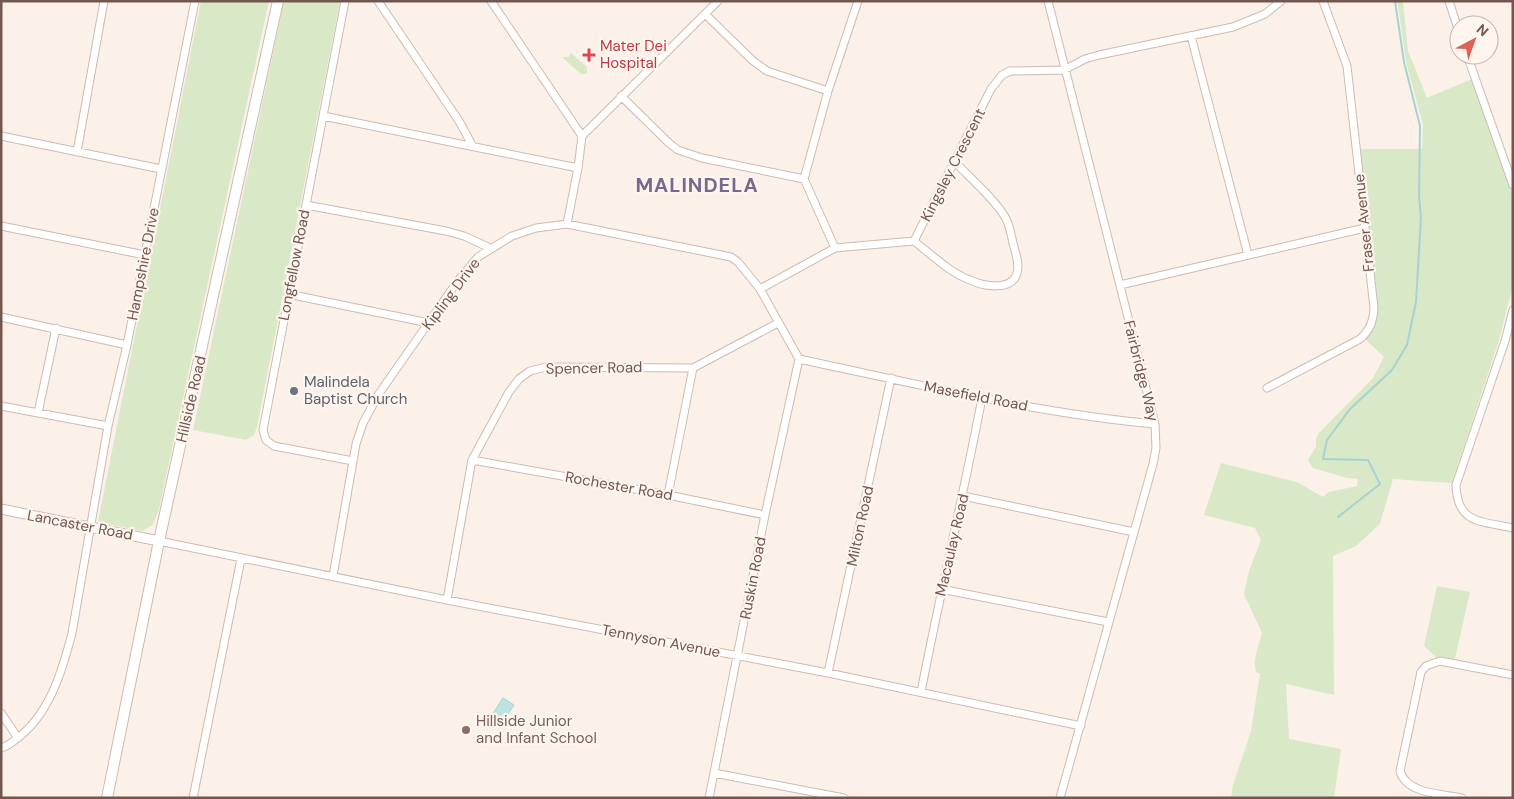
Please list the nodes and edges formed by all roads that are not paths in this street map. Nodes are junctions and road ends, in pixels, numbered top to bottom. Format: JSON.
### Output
{"nodes":[{"id":1,"x":104,"y":1,"type":"edge"},
{"id":2,"x":194,"y":1,"type":"edge"},
{"id":3,"x":278,"y":1,"type":"edge"},
{"id":4,"x":345,"y":1,"type":"edge"},
{"id":5,"x":378,"y":1,"type":"edge"},
{"id":6,"x":492,"y":1,"type":"edge"},
{"id":7,"x":718,"y":1,"type":"edge"},
{"id":8,"x":858,"y":1,"type":"edge"},
{"id":9,"x":1048,"y":1,"type":"edge"},
{"id":10,"x":1281,"y":1,"type":"edge"},
{"id":11,"x":1323,"y":1,"type":"edge"},
{"id":12,"x":1449,"y":1,"type":"edge"},
{"id":13,"x":705,"y":14,"type":"junction"},
{"id":14,"x":1454,"y":15,"type":"edge"},
{"id":15,"x":1191,"y":36,"type":"junction"},
{"id":16,"x":1471,"y":65,"type":"edge"},
{"id":17,"x":1064,"y":70,"type":"junction"},
{"id":18,"x":828,"y":91,"type":"junction"},
{"id":19,"x":621,"y":96,"type":"junction"},
{"id":20,"x":323,"y":116,"type":"junction"},
{"id":21,"x":1,"y":136,"type":"edge"},
{"id":22,"x":582,"y":136,"type":"junction"},
{"id":23,"x":472,"y":145,"type":"junction"},
{"id":24,"x":77,"y":152,"type":"junction"},
{"id":25,"x":954,"y":161,"type":"junction"},
{"id":26,"x":578,"y":168,"type":"junction"},
{"id":27,"x":161,"y":169,"type":"junction"},
{"id":28,"x":804,"y":179,"type":"junction"},
{"id":29,"x":1513,"y":185,"type":"edge"},
{"id":30,"x":306,"y":205,"type":"junction"},
{"id":31,"x":567,"y":224,"type":"junction"},
{"id":32,"x":1,"y":226,"type":"edge"},
{"id":33,"x":1365,"y":228,"type":"junction"},
{"id":34,"x":914,"y":241,"type":"junction"},
{"id":35,"x":490,"y":248,"type":"junction"},
{"id":36,"x":835,"y":248,"type":"junction"},
{"id":37,"x":145,"y":255,"type":"junction"},
{"id":38,"x":1248,"y":256,"type":"junction"},
{"id":39,"x":1120,"y":286,"type":"junction"},
{"id":40,"x":760,"y":289,"type":"junction"},
{"id":41,"x":288,"y":294,"type":"junction"},
{"id":42,"x":1513,"y":310,"type":"edge"},
{"id":43,"x":1,"y":317,"type":"edge"},
{"id":44,"x":429,"y":323,"type":"junction"},
{"id":45,"x":778,"y":323,"type":"junction"},
{"id":46,"x":56,"y":328,"type":"junction"},
{"id":47,"x":1505,"y":341,"type":"junction"},
{"id":48,"x":1513,"y":344,"type":"edge"},
{"id":49,"x":127,"y":345,"type":"junction"},
{"id":50,"x":799,"y":359,"type":"junction"},
{"id":51,"x":693,"y":368,"type":"junction"},
{"id":52,"x":891,"y":378,"type":"junction"},
{"id":53,"x":1267,"y":388,"type":"dead end"},
{"id":54,"x":982,"y":398,"type":"junction"},
{"id":55,"x":1,"y":406,"type":"edge"},
{"id":56,"x":38,"y":413,"type":"junction"},
{"id":57,"x":1155,"y":424,"type":"junction"},
{"id":58,"x":108,"y":426,"type":"junction"},
{"id":59,"x":472,"y":460,"type":"junction"},
{"id":60,"x":353,"y":461,"type":"junction"},
{"id":61,"x":668,"y":495,"type":"junction"},
{"id":62,"x":963,"y":496,"type":"junction"},
{"id":63,"x":1,"y":508,"type":"edge"},
{"id":64,"x":765,"y":515,"type":"junction"},
{"id":65,"x":92,"y":527,"type":"junction"},
{"id":66,"x":1513,"y":528,"type":"edge"},
{"id":67,"x":1134,"y":532,"type":"junction"},
{"id":68,"x":159,"y":541,"type":"junction"},
{"id":69,"x":241,"y":559,"type":"junction"},
{"id":70,"x":333,"y":576,"type":"junction"},
{"id":71,"x":941,"y":588,"type":"junction"},
{"id":72,"x":447,"y":600,"type":"junction"},
{"id":73,"x":1108,"y":622,"type":"junction"},
{"id":74,"x":738,"y":656,"type":"junction"},
{"id":75,"x":828,"y":673,"type":"junction"},
{"id":76,"x":1513,"y":675,"type":"edge"},
{"id":77,"x":921,"y":692,"type":"junction"},
{"id":78,"x":1,"y":713,"type":"edge"},
{"id":79,"x":1081,"y":726,"type":"junction"},
{"id":80,"x":18,"y":738,"type":"junction"},
{"id":81,"x":1,"y":748,"type":"edge"},
{"id":82,"x":714,"y":772,"type":"junction"},
{"id":83,"x":107,"y":798,"type":"edge"},
{"id":84,"x":193,"y":798,"type":"edge"},
{"id":85,"x":709,"y":798,"type":"edge"},
{"id":86,"x":844,"y":798,"type":"edge"},
{"id":87,"x":1060,"y":798,"type":"edge"},
{"id":88,"x":1462,"y":798,"type":"edge"}],
"edges":[{"from":1,"to":24,"type":"street"},
{"from":2,"to":27,"type":"street","name":"Hampshire Drive"},
{"from":3,"to":68,"type":"main road","name":"Hillside Road"},
{"from":4,"to":20,"type":"street","name":"Longfellow Road"},
{"from":5,"to":23,"type":"street"},
{"from":6,"to":22,"type":"street"},
{"from":7,"to":13,"type":"street"},
{"from":8,"to":18,"type":"street"},
{"from":9,"to":17,"type":"street","name":"Fairbridge Way"},
{"from":10,"to":15,"type":"street"},
{"from":11,"to":33,"type":"street","name":"Fraser Avenue"},
{"from":12,"to":14,"type":"street"},
{"from":13,"to":18,"type":"street"},
{"from":13,"to":19,"type":"street"},
{"from":15,"to":17,"type":"street"},
{"from":15,"to":38,"type":"street"},
{"from":16,"to":29,"type":"street"},
{"from":17,"to":25,"type":"street","name":"Kingsley Crescent"},
{"from":17,"to":39,"type":"street","name":"Fairbridge Way"},
{"from":18,"to":28,"type":"street"},
{"from":19,"to":22,"type":"street"},
{"from":19,"to":28,"type":"street"},
{"from":20,"to":23,"type":"street"},
{"from":20,"to":30,"type":"street","name":"Longfellow Road"},
{"from":21,"to":24,"type":"street"},
{"from":22,"to":26,"type":"street"},
{"from":23,"to":26,"type":"street"},
{"from":24,"to":27,"type":"street"},
{"from":25,"to":34,"type":"street","name":"Kingsley Crescent"},
{"from":25,"to":34,"type":"street"},
{"from":26,"to":31,"type":"street"},
{"from":27,"to":37,"type":"street","name":"Hampshire Drive"},
{"from":28,"to":36,"type":"street"},
{"from":30,"to":35,"type":"street"},
{"from":30,"to":41,"type":"street","name":"Longfellow Road"},
{"from":31,"to":35,"type":"street","name":"Kipling Drive"},
{"from":31,"to":40,"type":"street","name":"Kipling Drive"},
{"from":32,"to":37,"type":"street"},
{"from":33,"to":38,"type":"street"},
{"from":33,"to":53,"type":"street","name":"Fraser Avenue"},
{"from":34,"to":36,"type":"street"},
{"from":35,"to":44,"type":"street","name":"Kipling Drive"},
{"from":36,"to":40,"type":"street"},
{"from":37,"to":49,"type":"street","name":"Hampshire Drive"},
{"from":38,"to":39,"type":"street"},
{"from":39,"to":57,"type":"street","name":"Fairbridge Way"},
{"from":40,"to":45,"type":"street","name":"Kipling Drive"},
{"from":41,"to":44,"type":"street"},
{"from":41,"to":60,"type":"street","name":"Longfellow Road"},
{"from":42,"to":47,"type":"street"},
{"from":43,"to":46,"type":"street"},
{"from":44,"to":60,"type":"street","name":"Kipling Drive"},
{"from":45,"to":50,"type":"street","name":"Kipling Drive"},
{"from":45,"to":51,"type":"street","name":"Spencer Road"},
{"from":46,"to":49,"type":"street"},
{"from":46,"to":56,"type":"street"},
{"from":47,"to":48,"type":"street"},
{"from":47,"to":66,"type":"street"},
{"from":49,"to":58,"type":"street","name":"Hampshire Drive"},
{"from":50,"to":52,"type":"street","name":"Masefield Road"},
{"from":50,"to":64,"type":"street","name":"Ruskin Road"},
{"from":51,"to":59,"type":"street","name":"Spencer Road"},
{"from":51,"to":61,"type":"street"},
{"from":52,"to":54,"type":"street","name":"Masefield Road"},
{"from":52,"to":75,"type":"street","name":"Milton Road"},
{"from":54,"to":57,"type":"street","name":"Masefield Road"},
{"from":54,"to":62,"type":"street","name":"Macaulay Road"},
{"from":55,"to":56,"type":"street"},
{"from":56,"to":58,"type":"street"},
{"from":57,"to":67,"type":"street","name":"Fairbridge Way"},
{"from":58,"to":65,"type":"street","name":"Hampshire Drive"},
{"from":59,"to":61,"type":"street","name":"Rochester Road"},
{"from":59,"to":72,"type":"street","name":"Spencer Road"},
{"from":60,"to":70,"type":"street","name":"Kipling Drive"},
{"from":61,"to":64,"type":"street","name":"Rochester Road"},
{"from":62,"to":67,"type":"street"},
{"from":62,"to":71,"type":"street","name":"Macaulay Road"},
{"from":63,"to":65,"type":"street","name":"Lancaster Road"},
{"from":64,"to":74,"type":"street","name":"Ruskin Road"},
{"from":65,"to":68,"type":"street","name":"Lancaster Road"},
{"from":65,"to":80,"type":"street","name":"Hampshire Drive"},
{"from":67,"to":73,"type":"street","name":"Fairbridge Way"},
{"from":68,"to":69,"type":"street","name":"Tennyson Avenue"},
{"from":68,"to":83,"type":"main road","name":"Hillside Road"},
{"from":69,"to":70,"type":"street","name":"Tennyson Avenue"},
{"from":69,"to":84,"type":"street"},
{"from":70,"to":72,"type":"street","name":"Tennyson Avenue"},
{"from":71,"to":73,"type":"street"},
{"from":71,"to":77,"type":"street","name":"Macaulay Road"},
{"from":72,"to":74,"type":"street","name":"Tennyson Avenue"},
{"from":73,"to":79,"type":"street","name":"Fairbridge Way"},
{"from":74,"to":75,"type":"street","name":"Tennyson Avenue"},
{"from":74,"to":82,"type":"street","name":"Ruskin Road"},
{"from":75,"to":77,"type":"street","name":"Tennyson Avenue"},
{"from":76,"to":88,"type":"street"},
{"from":77,"to":79,"type":"street","name":"Tennyson Avenue"},
{"from":78,"to":80,"type":"street"},
{"from":79,"to":87,"type":"street","name":"Fairbridge Way"},
{"from":80,"to":81,"type":"street","name":"Hampshire Drive"},
{"from":82,"to":85,"type":"street","name":"Ruskin Road"},
{"from":82,"to":86,"type":"street"}]}
